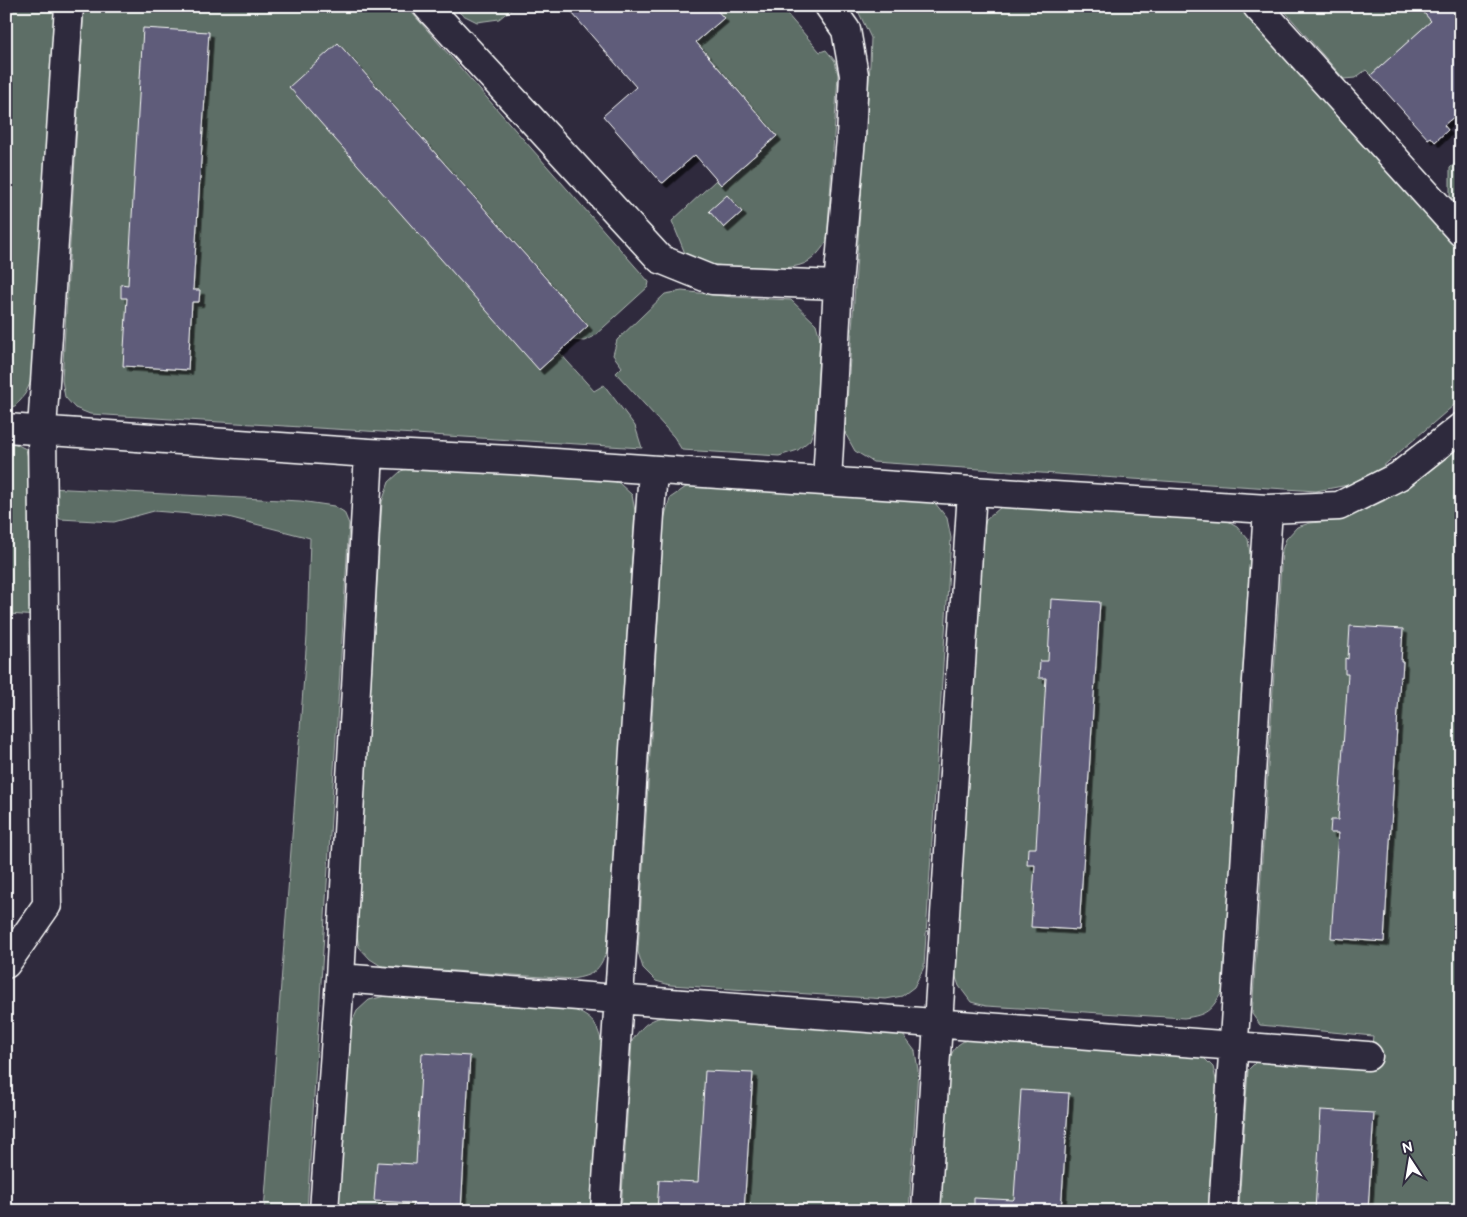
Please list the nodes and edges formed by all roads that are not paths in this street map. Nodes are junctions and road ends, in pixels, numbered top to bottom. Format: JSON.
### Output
{"nodes":[{"id":1,"x":69,"y":6,"type":"edge"},
{"id":2,"x":427,"y":6,"type":"edge"},
{"id":3,"x":829,"y":6,"type":"edge"},
{"id":4,"x":1257,"y":6,"type":"edge"},
{"id":5,"x":1461,"y":232,"type":"edge"},
{"id":6,"x":838,"y":286,"type":"junction"},
{"id":7,"x":1461,"y":427,"type":"edge"},
{"id":8,"x":6,"y":428,"type":"edge"},
{"id":9,"x":42,"y":430,"type":"junction"},
{"id":10,"x":369,"y":453,"type":"junction"},
{"id":11,"x":653,"y":470,"type":"junction"},
{"id":12,"x":827,"y":480,"type":"junction"},
{"id":13,"x":972,"y":491,"type":"junction"},
{"id":14,"x":1268,"y":509,"type":"junction"},
{"id":15,"x":6,"y":964,"type":"edge"},
{"id":16,"x":340,"y":978,"type":"junction"},
{"id":17,"x":619,"y":1000,"type":"junction"},
{"id":18,"x":937,"y":1023,"type":"junction"},
{"id":19,"x":1234,"y":1046,"type":"junction"},
{"id":20,"x":1368,"y":1056,"type":"dead end"},
{"id":21,"x":324,"y":1211,"type":"edge"},
{"id":22,"x":605,"y":1211,"type":"edge"},
{"id":23,"x":926,"y":1211,"type":"edge"},
{"id":24,"x":1224,"y":1211,"type":"edge"}],
"edges":[{"from":1,"to":9,"type":"lane"},
{"from":2,"to":6,"type":"lane"},
{"from":3,"to":6,"type":"lane"},
{"from":4,"to":5,"type":"lane"},
{"from":6,"to":12,"type":"lane"},
{"from":7,"to":14,"type":"lane"},
{"from":8,"to":9,"type":"lane"},
{"from":9,"to":10,"type":"lane"},
{"from":9,"to":15,"type":"lane"},
{"from":10,"to":11,"type":"lane"},
{"from":10,"to":16,"type":"lane"},
{"from":11,"to":12,"type":"lane"},
{"from":11,"to":17,"type":"lane"},
{"from":12,"to":13,"type":"lane"},
{"from":13,"to":14,"type":"lane"},
{"from":13,"to":18,"type":"lane"},
{"from":14,"to":19,"type":"lane"},
{"from":16,"to":17,"type":"lane"},
{"from":16,"to":21,"type":"lane"},
{"from":17,"to":18,"type":"lane"},
{"from":17,"to":22,"type":"lane"},
{"from":18,"to":19,"type":"lane"},
{"from":18,"to":23,"type":"lane"},
{"from":19,"to":20,"type":"lane"},
{"from":19,"to":24,"type":"lane"}]}
